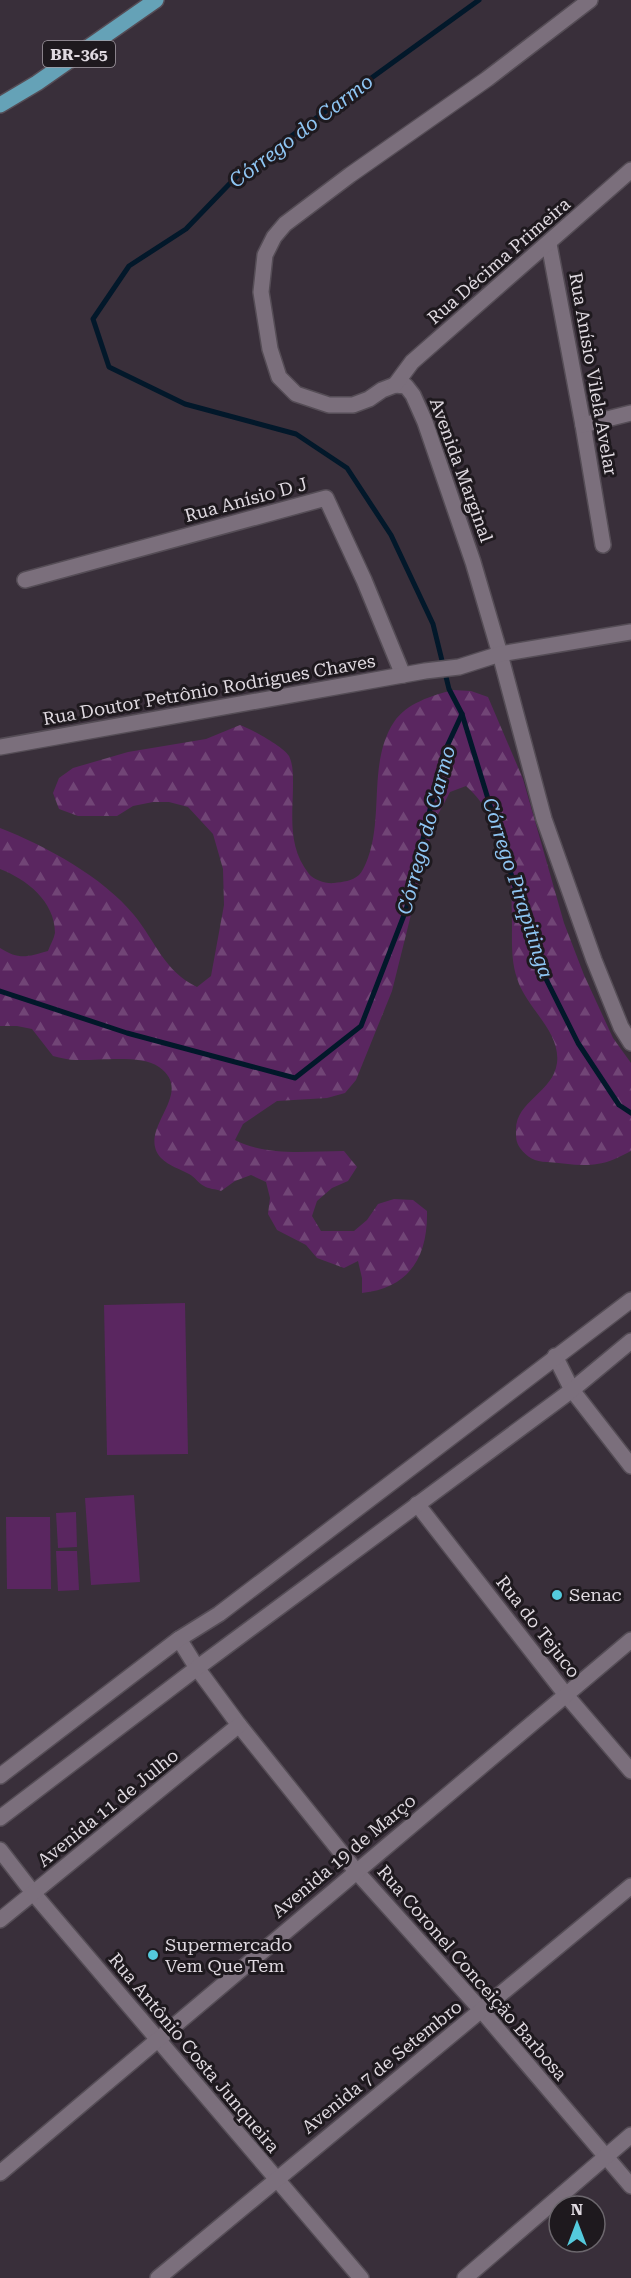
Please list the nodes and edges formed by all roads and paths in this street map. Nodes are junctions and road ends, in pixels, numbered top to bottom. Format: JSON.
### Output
{"nodes":[{"id":1,"x":156,"y":0,"type":"edge"},
{"id":2,"x":590,"y":0,"type":"edge"},
{"id":3,"x":0,"y":105,"type":"edge"},
{"id":4,"x":631,"y":170,"type":"edge"},
{"id":5,"x":549,"y":244,"type":"junction"},
{"id":6,"x":396,"y":385,"type":"junction"},
{"id":7,"x":631,"y":413,"type":"edge"},
{"id":8,"x":583,"y":425,"type":"junction"},
{"id":9,"x":603,"y":545,"type":"dead end"},
{"id":10,"x":25,"y":580,"type":"dead end"},
{"id":11,"x":631,"y":632,"type":"edge"},
{"id":12,"x":500,"y":654,"type":"junction"},
{"id":13,"x":403,"y":675,"type":"junction"},
{"id":14,"x":0,"y":747,"type":"edge"},
{"id":15,"x":631,"y":1043,"type":"edge"},
{"id":16,"x":631,"y":1300,"type":"edge"},
{"id":17,"x":631,"y":1341,"type":"edge"},
{"id":18,"x":555,"y":1356,"type":"junction"},
{"id":19,"x":572,"y":1390,"type":"junction"},
{"id":20,"x":631,"y":1466,"type":"edge"},
{"id":21,"x":417,"y":1504,"type":"junction"},
{"id":22,"x":179,"y":1639,"type":"junction"},
{"id":23,"x":631,"y":1640,"type":"edge"},
{"id":24,"x":197,"y":1668,"type":"junction"},
{"id":25,"x":566,"y":1695,"type":"junction"},
{"id":26,"x":239,"y":1725,"type":"junction"},
{"id":27,"x":631,"y":1771,"type":"edge"},
{"id":28,"x":0,"y":1776,"type":"edge"},
{"id":29,"x":0,"y":1818,"type":"edge"},
{"id":30,"x":0,"y":1850,"type":"edge"},
{"id":31,"x":356,"y":1872,"type":"junction"},
{"id":32,"x":631,"y":1886,"type":"edge"},
{"id":33,"x":34,"y":1893,"type":"junction"},
{"id":34,"x":0,"y":1920,"type":"edge"},
{"id":35,"x":482,"y":2011,"type":"junction"},
{"id":36,"x":158,"y":2040,"type":"junction"},
{"id":37,"x":631,"y":2134,"type":"edge"},
{"id":38,"x":605,"y":2156,"type":"junction"},
{"id":39,"x":0,"y":2173,"type":"edge"},
{"id":40,"x":276,"y":2179,"type":"junction"},
{"id":41,"x":631,"y":2186,"type":"edge"},
{"id":42,"x":158,"y":2278,"type":"edge"},
{"id":43,"x":361,"y":2278,"type":"edge"},
{"id":44,"x":465,"y":2278,"type":"edge"}],
"edges":[{"from":1,"to":3,"type":"main road","number":"BR-365"},
{"from":2,"to":6,"type":"street"},
{"from":4,"to":5,"type":"street","name":"Rua Décima Primeira"},
{"from":5,"to":6,"type":"street","name":"Rua Décima Primeira"},
{"from":5,"to":8,"type":"street","name":"Rua Anísio Vilela Avelar"},
{"from":6,"to":12,"type":"street","name":"Avenida Marginal"},
{"from":7,"to":8,"type":"street"},
{"from":8,"to":9,"type":"street","name":"Rua Anísio Vilela Avelar"},
{"from":10,"to":13,"type":"street","name":"Rua Anísio D J"},
{"from":11,"to":12,"type":"street","name":"Rua Doutor Petrônio Rodrigues Chaves"},
{"from":12,"to":13,"type":"street","name":"Rua Doutor Petrônio Rodrigues Chaves"},
{"from":12,"to":15,"type":"street","name":"Avenida Marginal"},
{"from":13,"to":14,"type":"street","name":"Rua Doutor Petrônio Rodrigues Chaves"},
{"from":16,"to":18,"type":"street"},
{"from":17,"to":19,"type":"street"},
{"from":18,"to":19,"type":"street"},
{"from":18,"to":22,"type":"street"},
{"from":19,"to":20,"type":"street"},
{"from":19,"to":21,"type":"street"},
{"from":21,"to":24,"type":"street"},
{"from":21,"to":25,"type":"street","name":"Rua do Tejuco"},
{"from":22,"to":24,"type":"street","name":"Rua Coronel Conceição Barbosa"},
{"from":22,"to":28,"type":"street"},
{"from":23,"to":25,"type":"street","name":"Avenida 19 de Março"},
{"from":24,"to":26,"type":"street","name":"Rua Coronel Conceição Barbosa"},
{"from":24,"to":29,"type":"street"},
{"from":25,"to":27,"type":"street","name":"Rua do Tejuco"},
{"from":25,"to":31,"type":"street","name":"Avenida 19 de Março"},
{"from":26,"to":31,"type":"street","name":"Rua Coronel Conceição Barbosa"},
{"from":26,"to":33,"type":"street","name":"Avenida 11 de Julho"},
{"from":30,"to":33,"type":"street","name":"Rua Antônio Costa Junqueira"},
{"from":31,"to":35,"type":"street","name":"Rua Coronel Conceição Barbosa"},
{"from":31,"to":36,"type":"street","name":"Avenida 19 de Março"},
{"from":32,"to":35,"type":"street","name":"Avenida 7 de Setembro"},
{"from":33,"to":34,"type":"street","name":"Avenida 11 de Julho"},
{"from":33,"to":36,"type":"street","name":"Rua Antônio Costa Junqueira"},
{"from":35,"to":38,"type":"street","name":"Rua Coronel Conceição Barbosa"},
{"from":35,"to":40,"type":"street","name":"Avenida 7 de Setembro"},
{"from":36,"to":39,"type":"street","name":"Avenida 19 de Março"},
{"from":36,"to":40,"type":"street","name":"Rua Antônio Costa Junqueira"},
{"from":37,"to":38,"type":"street"},
{"from":38,"to":41,"type":"street","name":"Rua Coronel Conceição Barbosa"},
{"from":38,"to":44,"type":"street"},
{"from":40,"to":42,"type":"street","name":"Avenida 7 de Setembro"},
{"from":40,"to":43,"type":"street","name":"Rua Antônio Costa Junqueira"}]}
